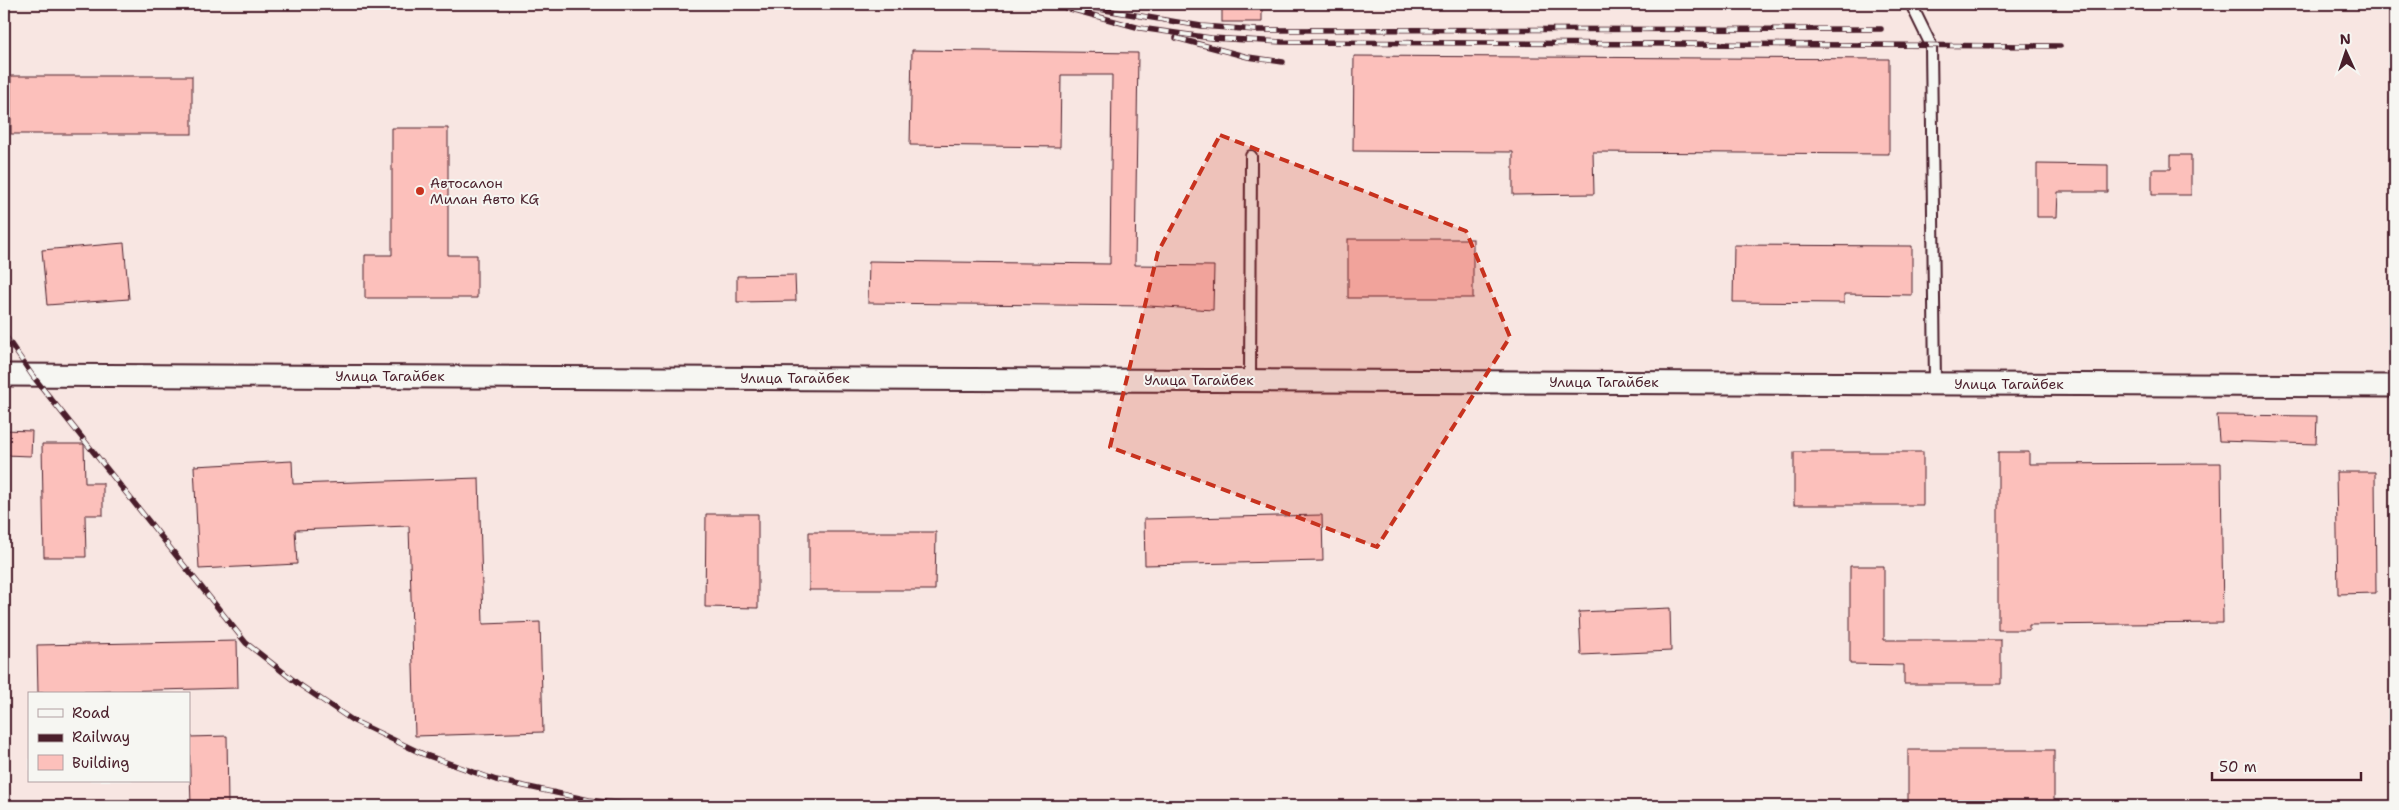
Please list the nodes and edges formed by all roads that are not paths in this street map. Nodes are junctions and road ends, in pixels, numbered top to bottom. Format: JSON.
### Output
{"nodes":[{"id":1,"x":1911,"y":4,"type":"edge"},
{"id":2,"x":1251,"y":156,"type":"dead end"},
{"id":3,"x":4,"y":374,"type":"edge"},
{"id":4,"x":1250,"y":381,"type":"junction"},
{"id":5,"x":1936,"y":384,"type":"junction"},
{"id":6,"x":2395,"y":386,"type":"edge"}],
"edges":[{"from":1,"to":5,"type":"lane"},
{"from":2,"to":4,"type":"lane"},
{"from":3,"to":4,"type":"street","name":"Улица Тагайбек"},
{"from":4,"to":5,"type":"street","name":"Улица Тагайбек"},
{"from":5,"to":6,"type":"street","name":"Улица Тагайбек"}]}
